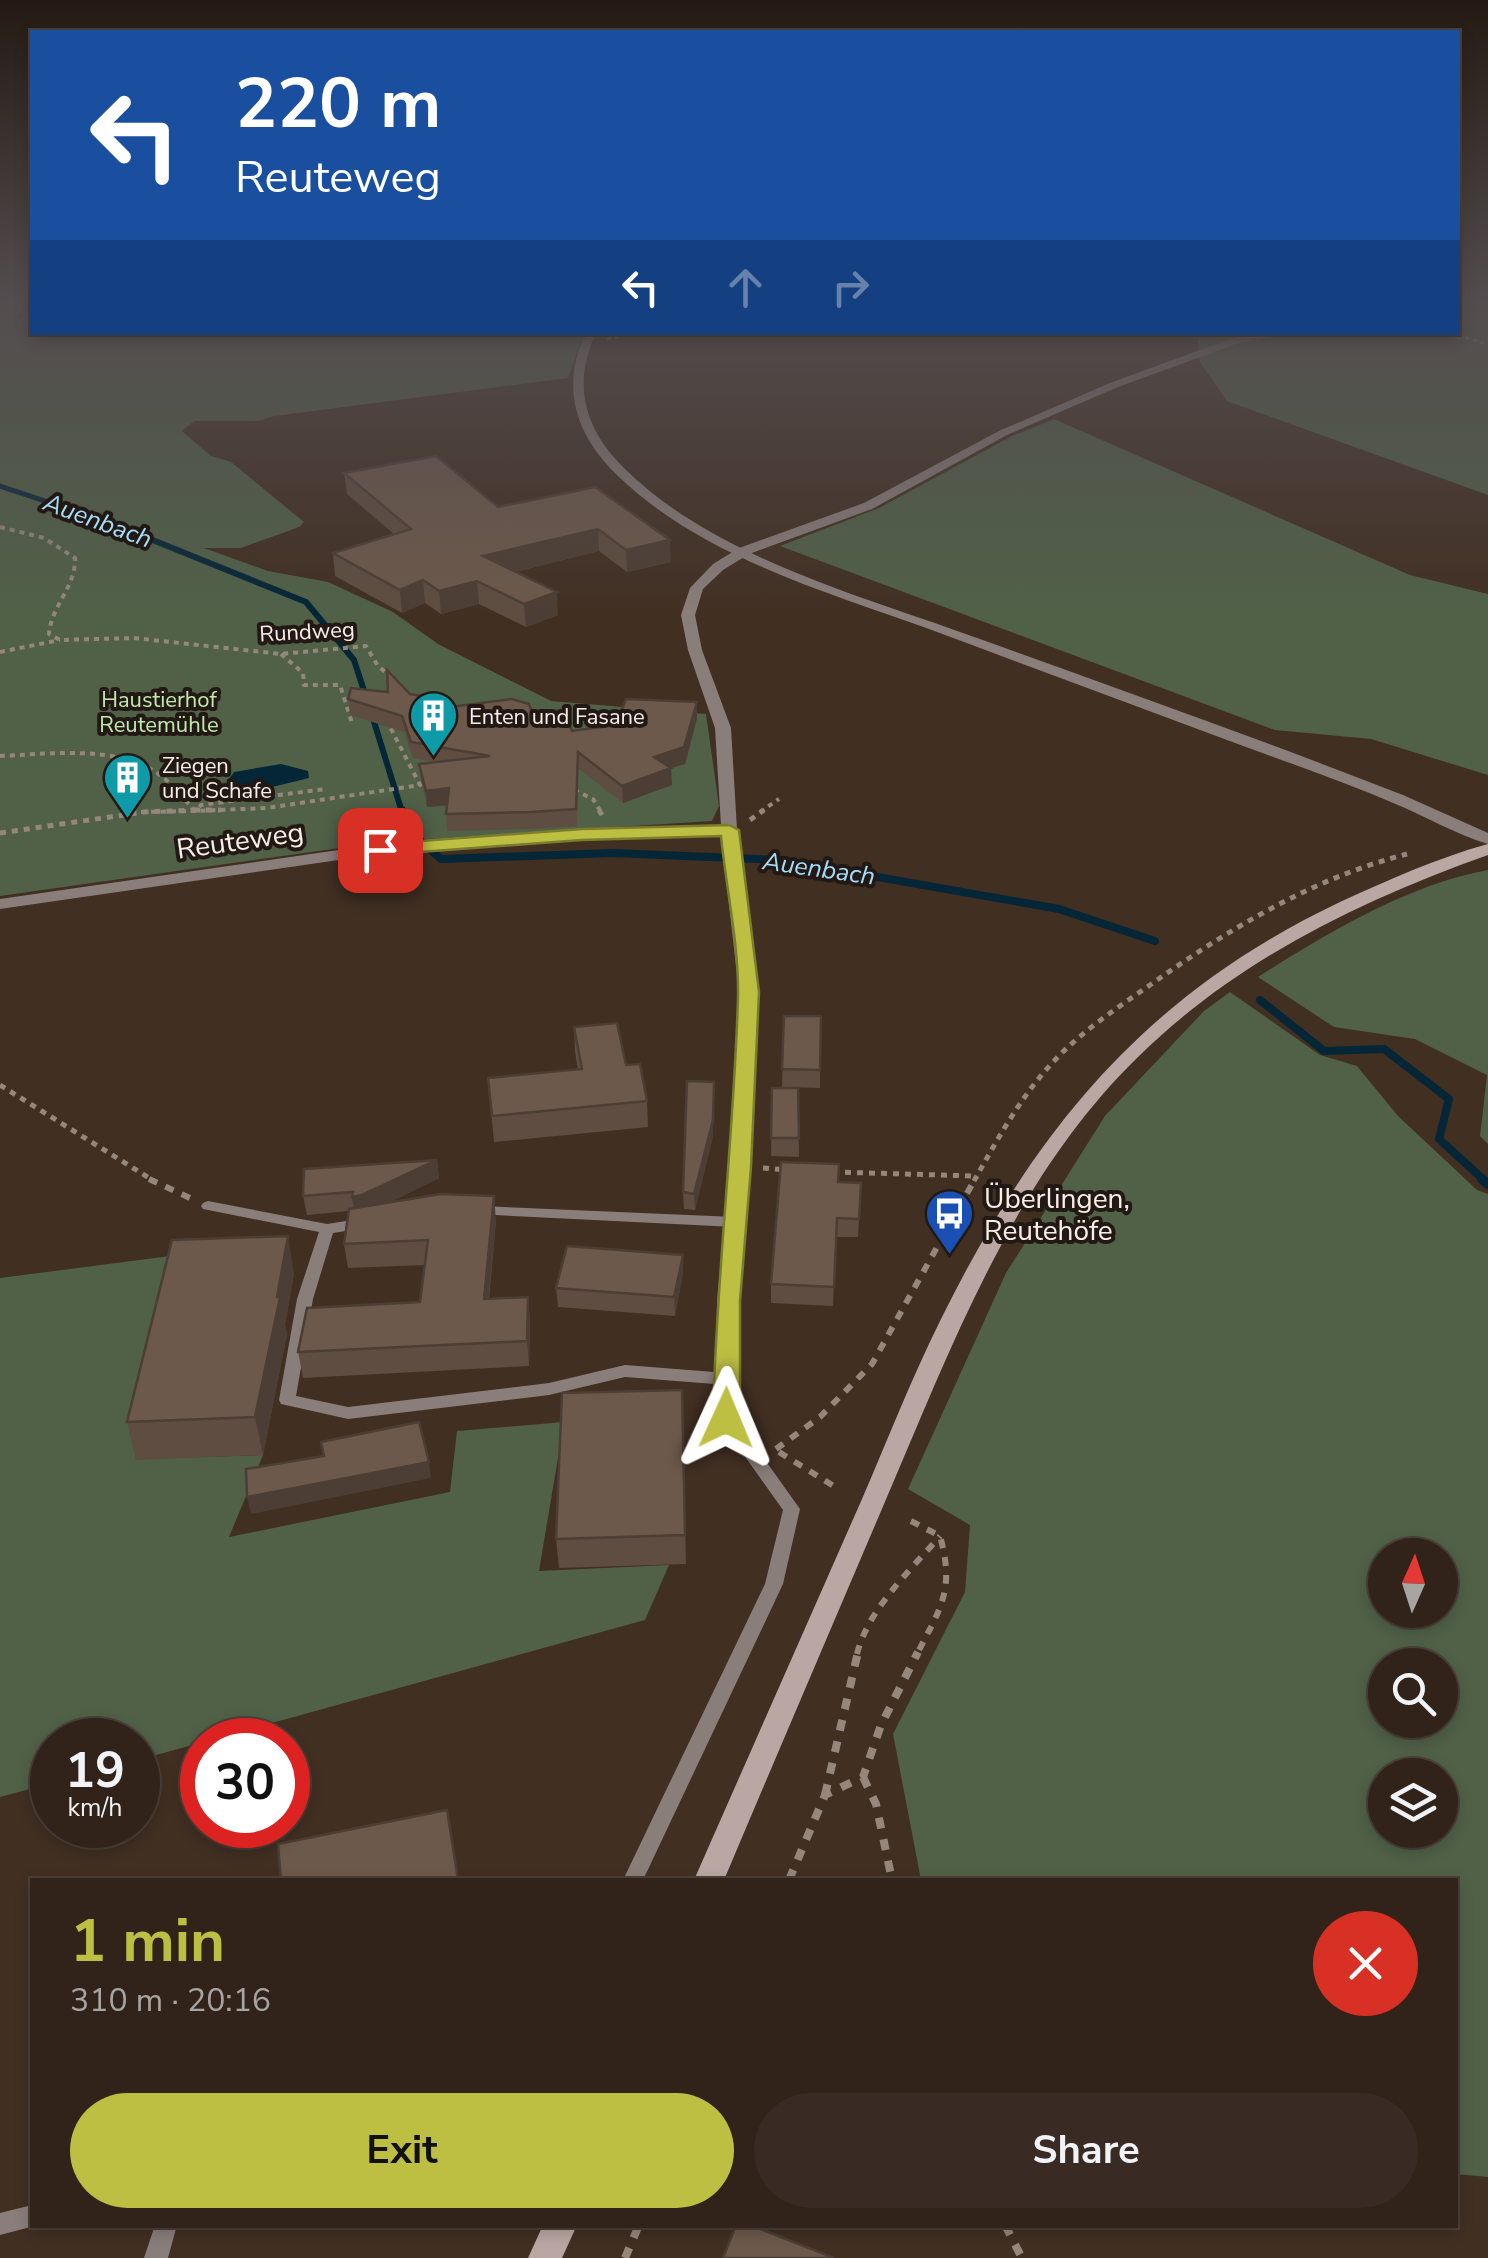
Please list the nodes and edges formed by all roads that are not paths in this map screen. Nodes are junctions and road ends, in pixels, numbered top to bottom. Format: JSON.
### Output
{"nodes":[{"id":1,"x":580,"y":403,"type":"edge"},
{"id":2,"x":1073,"y":403,"type":"edge"},
{"id":3,"x":744,"y":552,"type":"junction"},
{"id":4,"x":1488,"y":839,"type":"edge"},
{"id":5,"x":731,"y":847,"type":"junction"},
{"id":6,"x":1488,"y":849,"type":"edge"},
{"id":7,"x":0,"y":904,"type":"edge"},
{"id":8,"x":208,"y":1206,"type":"road end"},
{"id":9,"x":463,"y":1210,"type":"edge"},
{"id":10,"x":385,"y":1219,"type":"edge"},
{"id":11,"x":735,"y":1222,"type":"junction"},
{"id":12,"x":327,"y":1229,"type":"junction"},
{"id":13,"x":727,"y":1379,"type":"junction"},
{"id":14,"x":726,"y":1418,"type":"joint"},
{"id":15,"x":634,"y":1878,"type":"edge"},
{"id":16,"x":710,"y":1878,"type":"edge"},
{"id":17,"x":30,"y":2216,"type":"edge"},
{"id":18,"x":0,"y":2224,"type":"edge"},
{"id":19,"x":165,"y":2228,"type":"edge"},
{"id":20,"x":559,"y":2228,"type":"edge"},
{"id":21,"x":156,"y":2258,"type":"edge"},
{"id":22,"x":546,"y":2258,"type":"edge"}],
"edges":[{"from":1,"to":3,"type":"street"},
{"from":2,"to":3,"type":"street"},
{"from":3,"to":4,"type":"street"},
{"from":3,"to":5,"type":"street"},
{"from":5,"to":7,"type":"street","name":"Reuteweg"},
{"from":5,"to":11,"type":"street"},
{"from":6,"to":16,"type":"main road"},
{"from":8,"to":12,"type":"lane"},
{"from":9,"to":11,"type":"lane"},
{"from":10,"to":12,"type":"lane"},
{"from":11,"to":13,"type":"street"},
{"from":12,"to":13,"type":"lane"},
{"from":13,"to":14,"type":"street"},
{"from":14,"to":15,"type":"lane"},
{"from":17,"to":18,"type":"lane"},
{"from":19,"to":21,"type":"lane"},
{"from":20,"to":22,"type":"main road"}]}
